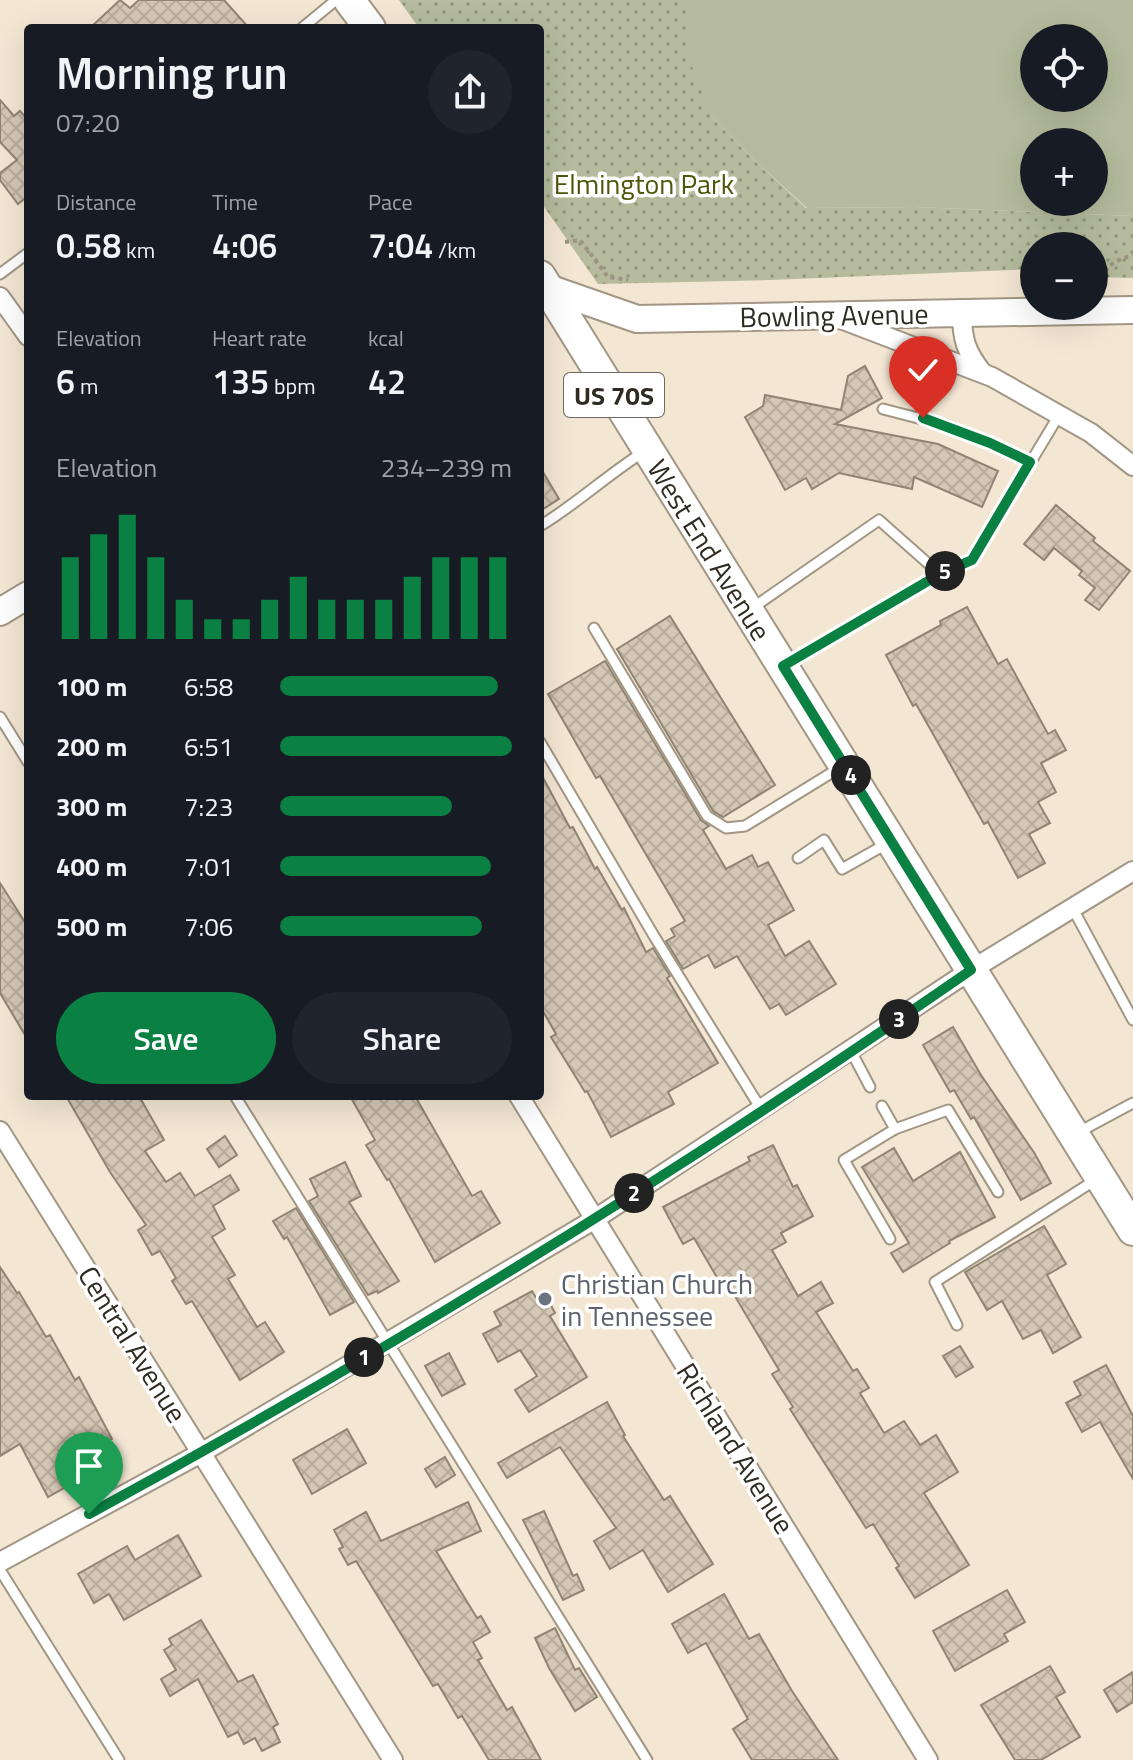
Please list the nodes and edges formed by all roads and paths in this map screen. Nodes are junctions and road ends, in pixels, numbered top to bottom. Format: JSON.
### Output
{"nodes":[{"id":1,"x":336,"y":0,"type":"edge"},
{"id":2,"x":349,"y":0,"type":"edge"},
{"id":3,"x":307,"y":24,"type":"edge"},
{"id":4,"x":367,"y":24,"type":"edge"},
{"id":5,"x":565,"y":242,"type":"dead end"},
{"id":6,"x":1133,"y":255,"type":"edge"},
{"id":7,"x":24,"y":256,"type":"edge"},
{"id":8,"x":1108,"y":267,"type":"edge"},
{"id":9,"x":0,"y":274,"type":"edge"},
{"id":10,"x":628,"y":280,"type":"dead end"},
{"id":11,"x":544,"y":285,"type":"edge"},
{"id":12,"x":544,"y":287,"type":"edge"},
{"id":13,"x":0,"y":297,"type":"edge"},
{"id":14,"x":1133,"y":310,"type":"edge"},
{"id":15,"x":962,"y":313,"type":"junction"},
{"id":16,"x":831,"y":315,"type":"junction"},
{"id":17,"x":24,"y":330,"type":"edge"},
{"id":18,"x":982,"y":373,"type":"junction"},
{"id":19,"x":883,"y":409,"type":"dead end"},
{"id":20,"x":1059,"y":415,"type":"junction"},
{"id":21,"x":648,"y":449,"type":"junction"},
{"id":22,"x":1030,"y":462,"type":"junction"},
{"id":23,"x":1133,"y":466,"type":"edge"},
{"id":24,"x":544,"y":524,"type":"edge"},
{"id":25,"x":940,"y":574,"type":"junction"},
{"id":26,"x":24,"y":597,"type":"edge"},
{"id":27,"x":748,"y":611,"type":"junction"},
{"id":28,"x":0,"y":612,"type":"edge"},
{"id":29,"x":594,"y":628,"type":"dead end"},
{"id":30,"x":783,"y":666,"type":"junction"},
{"id":31,"x":0,"y":717,"type":"edge"},
{"id":32,"x":544,"y":749,"type":"edge"},
{"id":33,"x":24,"y":756,"type":"edge"},
{"id":34,"x":844,"y":765,"type":"junction"},
{"id":35,"x":891,"y":841,"type":"junction"},
{"id":36,"x":798,"y":858,"type":"dead end"},
{"id":37,"x":1133,"y":871,"type":"edge"},
{"id":38,"x":1073,"y":909,"type":"junction"},
{"id":39,"x":971,"y":970,"type":"junction"},
{"id":40,"x":1133,"y":1020,"type":"edge"},
{"id":41,"x":851,"y":1051,"type":"junction"},
{"id":42,"x":870,"y":1087,"type":"dead end"},
{"id":43,"x":237,"y":1100,"type":"edge"},
{"id":44,"x":521,"y":1100,"type":"edge"},
{"id":45,"x":1133,"y":1103,"type":"edge"},
{"id":46,"x":882,"y":1106,"type":"dead end"},
{"id":47,"x":762,"y":1109,"type":"junction"},
{"id":48,"x":895,"y":1129,"type":"junction"},
{"id":49,"x":0,"y":1131,"type":"edge"},
{"id":50,"x":1074,"y":1135,"type":"junction"},
{"id":51,"x":1100,"y":1177,"type":"junction"},
{"id":52,"x":998,"y":1192,"type":"dead end"},
{"id":53,"x":595,"y":1219,"type":"junction"},
{"id":54,"x":1133,"y":1230,"type":"edge"},
{"id":55,"x":890,"y":1239,"type":"dead end"},
{"id":56,"x":957,"y":1325,"type":"dead end"},
{"id":57,"x":388,"y":1342,"type":"junction"},
{"id":58,"x":201,"y":1453,"type":"junction"},
{"id":59,"x":0,"y":1562,"type":"edge"},
{"id":60,"x":0,"y":1570,"type":"edge"},
{"id":61,"x":119,"y":1760,"type":"edge"},
{"id":62,"x":393,"y":1760,"type":"edge"},
{"id":63,"x":647,"y":1760,"type":"edge"},
{"id":64,"x":928,"y":1760,"type":"edge"}],
"edges":[{"from":1,"to":3,"type":"lane"},
{"from":2,"to":4,"type":"main road"},
{"from":5,"to":10,"type":"path"},
{"from":6,"to":8,"type":"path"},
{"from":7,"to":9,"type":"lane"},
{"from":11,"to":16,"type":"street","name":"Bowling Avenue"},
{"from":12,"to":21,"type":"main road","name":"West End Avenue","number":"US 70S"},
{"from":13,"to":17,"type":"street"},
{"from":14,"to":15,"type":"street","name":"Bowling Avenue"},
{"from":15,"to":16,"type":"street","name":"Bowling Avenue"},
{"from":15,"to":18,"type":"street"},
{"from":16,"to":18,"type":"street"},
{"from":18,"to":20,"type":"street"},
{"from":19,"to":22,"type":"lane"},
{"from":20,"to":22,"type":"lane"},
{"from":20,"to":23,"type":"street"},
{"from":21,"to":24,"type":"lane"},
{"from":21,"to":27,"type":"main road","name":"West End Avenue","number":"US 70S"},
{"from":22,"to":25,"type":"lane"},
{"from":25,"to":27,"type":"lane"},
{"from":25,"to":30,"type":"lane"},
{"from":26,"to":28,"type":"street"},
{"from":27,"to":30,"type":"main road","name":"West End Avenue","number":"US 70S"},
{"from":29,"to":34,"type":"lane"},
{"from":30,"to":34,"type":"main road","name":"West End Avenue","number":"US 70S"},
{"from":31,"to":33,"type":"lane"},
{"from":32,"to":47,"type":"lane"},
{"from":34,"to":35,"type":"main road","name":"West End Avenue","number":"US 70S"},
{"from":35,"to":36,"type":"lane"},
{"from":35,"to":39,"type":"main road","name":"West End Avenue","number":"US 70S"},
{"from":37,"to":38,"type":"street"},
{"from":38,"to":39,"type":"street"},
{"from":38,"to":40,"type":"lane"},
{"from":39,"to":41,"type":"street"},
{"from":39,"to":50,"type":"main road","name":"West End Avenue","number":"US 70S"},
{"from":41,"to":42,"type":"lane"},
{"from":41,"to":47,"type":"street"},
{"from":43,"to":57,"type":"lane"},
{"from":44,"to":53,"type":"street","name":"Richland Avenue"},
{"from":45,"to":50,"type":"lane"},
{"from":46,"to":48,"type":"lane"},
{"from":47,"to":53,"type":"street"},
{"from":48,"to":52,"type":"lane"},
{"from":48,"to":55,"type":"lane"},
{"from":49,"to":58,"type":"street","name":"Central Avenue"},
{"from":50,"to":51,"type":"main road","name":"West End Avenue","number":"US 70S"},
{"from":51,"to":54,"type":"main road","name":"West End Avenue","number":"US 70S"},
{"from":51,"to":56,"type":"lane"},
{"from":53,"to":57,"type":"street"},
{"from":53,"to":64,"type":"street","name":"Richland Avenue"},
{"from":57,"to":58,"type":"street"},
{"from":57,"to":63,"type":"lane"},
{"from":58,"to":59,"type":"street"},
{"from":58,"to":62,"type":"street","name":"Central Avenue"},
{"from":60,"to":61,"type":"lane"}]}
